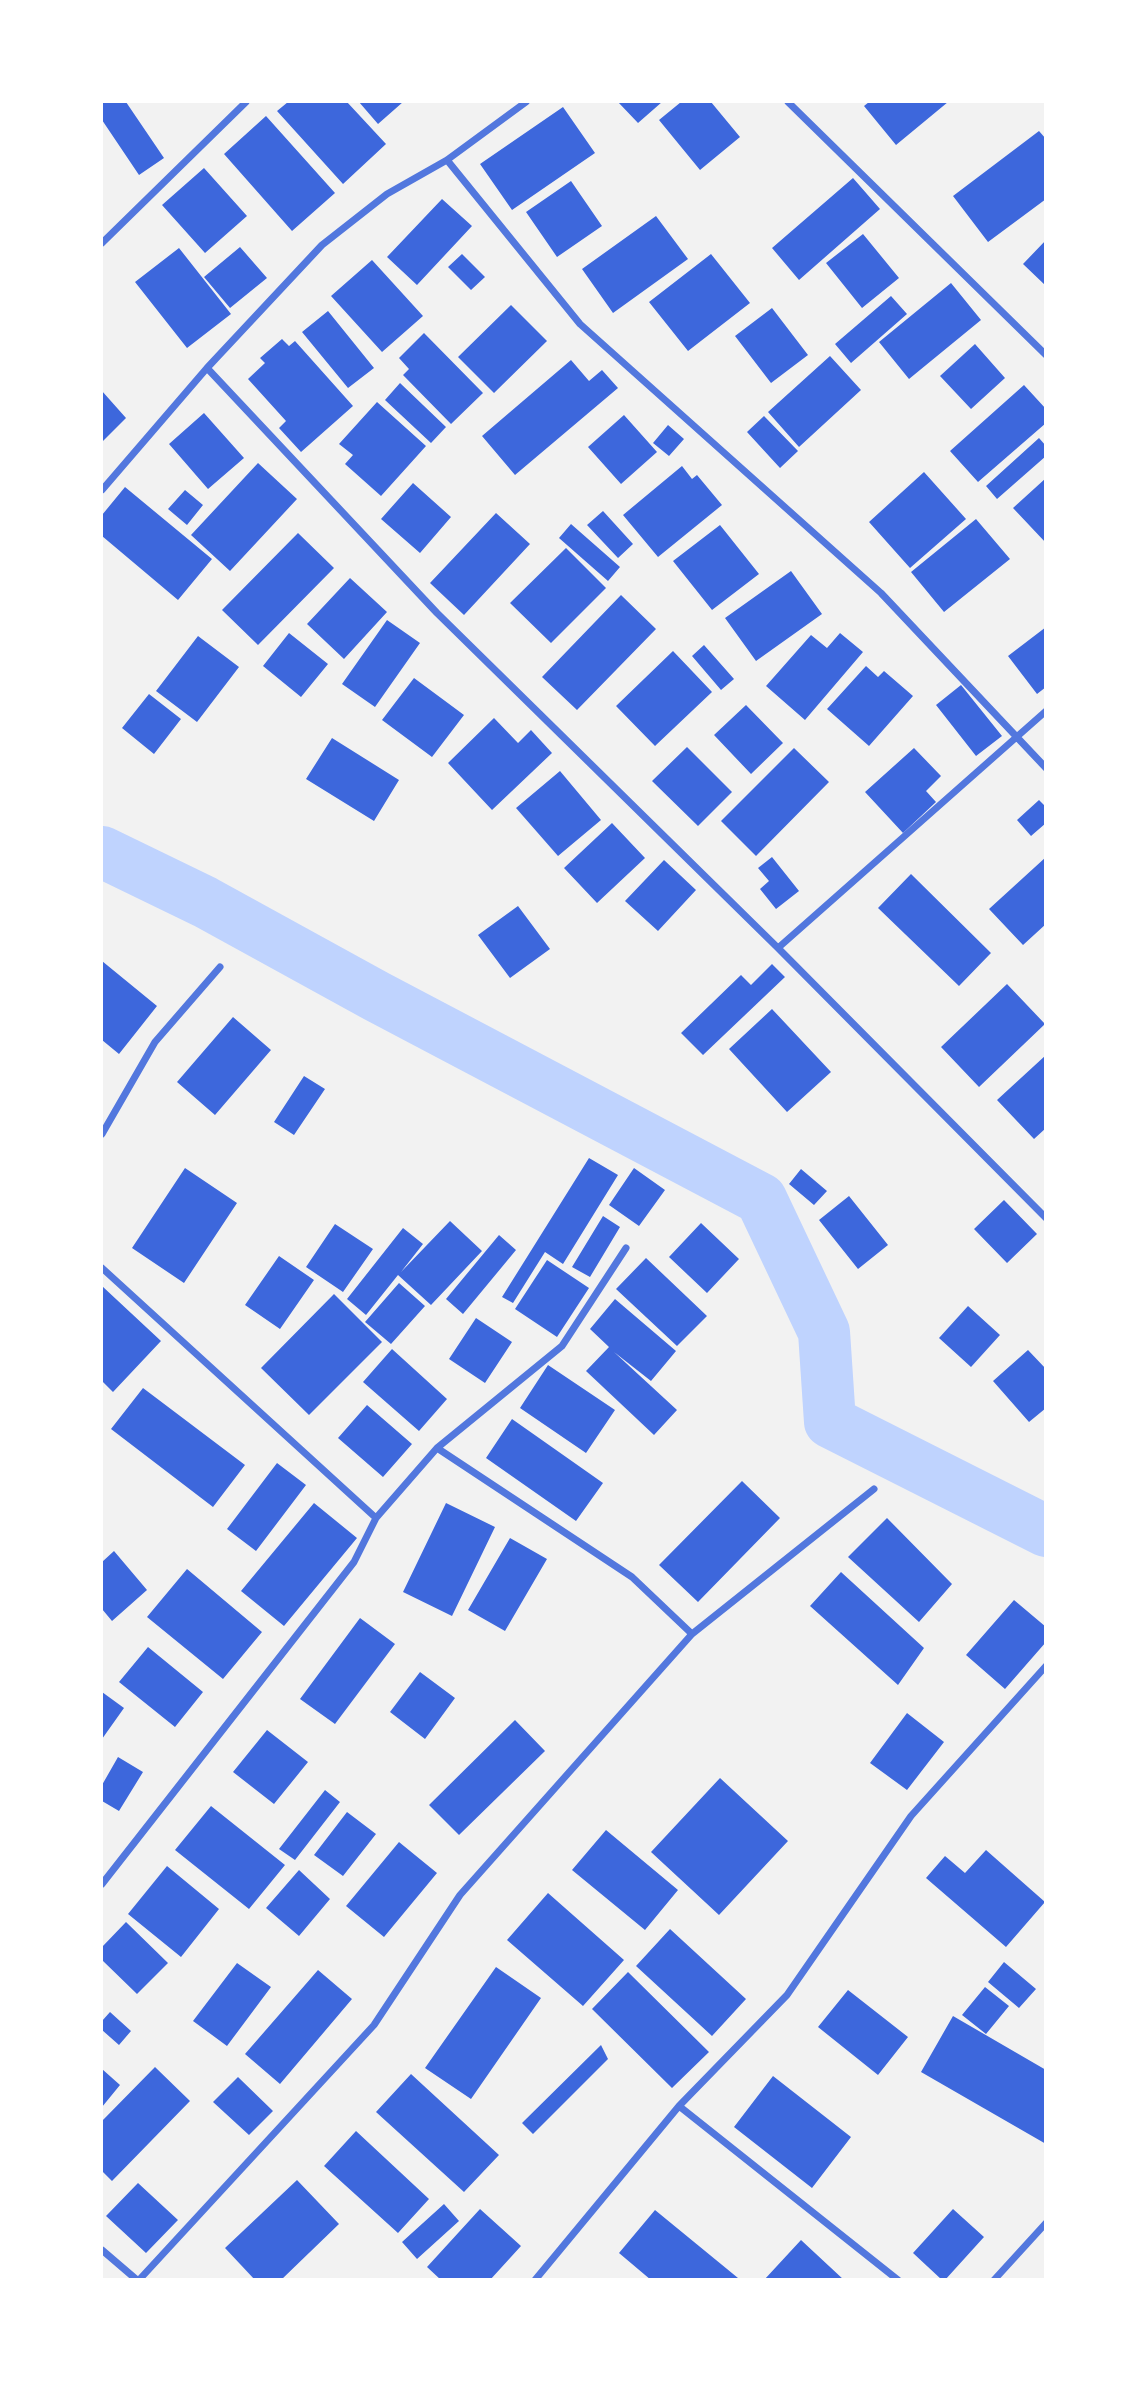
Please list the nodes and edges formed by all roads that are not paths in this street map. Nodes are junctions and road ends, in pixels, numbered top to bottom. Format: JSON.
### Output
{"nodes":[{"id":1,"x":229,"y":102,"type":"edge"},
{"id":2,"x":246,"y":102,"type":"edge"},
{"id":3,"x":526,"y":102,"type":"edge"},
{"id":4,"x":788,"y":102,"type":"edge"},
{"id":5,"x":236,"y":110,"type":"junction"},
{"id":6,"x":447,"y":160,"type":"junction"},
{"id":7,"x":102,"y":243,"type":"edge"},
{"id":8,"x":1045,"y":355,"type":"edge"},
{"id":9,"x":207,"y":368,"type":"junction"},
{"id":10,"x":102,"y":490,"type":"edge"},
{"id":11,"x":1045,"y":711,"type":"edge"},
{"id":12,"x":1016,"y":737,"type":"junction"},
{"id":13,"x":1045,"y":768,"type":"edge"},
{"id":14,"x":778,"y":948,"type":"junction"},
{"id":15,"x":220,"y":967,"type":"dead end"},
{"id":16,"x":102,"y":1134,"type":"edge"},
{"id":17,"x":1045,"y":1218,"type":"edge"},
{"id":18,"x":626,"y":1248,"type":"dead end"},
{"id":19,"x":102,"y":1268,"type":"edge"},
{"id":20,"x":437,"y":1448,"type":"junction"},
{"id":21,"x":874,"y":1489,"type":"dead end"},
{"id":22,"x":376,"y":1518,"type":"junction"},
{"id":23,"x":692,"y":1634,"type":"junction"},
{"id":24,"x":1045,"y":1666,"type":"edge"},
{"id":25,"x":102,"y":1884,"type":"edge"},
{"id":26,"x":678,"y":2106,"type":"junction"},
{"id":27,"x":1045,"y":2222,"type":"edge"},
{"id":28,"x":102,"y":2250,"type":"edge"},
{"id":29,"x":138,"y":2280,"type":"edge"},
{"id":30,"x":535,"y":2280,"type":"edge"},
{"id":31,"x":898,"y":2280,"type":"edge"},
{"id":32,"x":994,"y":2280,"type":"edge"}],
"edges":[{"from":1,"to":5,"type":"street"},
{"from":2,"to":5,"type":"street"},
{"from":3,"to":6,"type":"street"},
{"from":4,"to":8,"type":"street"},
{"from":5,"to":7,"type":"street"},
{"from":6,"to":9,"type":"street"},
{"from":6,"to":12,"type":"street"},
{"from":9,"to":10,"type":"street"},
{"from":9,"to":14,"type":"street"},
{"from":11,"to":12,"type":"street"},
{"from":12,"to":13,"type":"street"},
{"from":12,"to":14,"type":"street"},
{"from":14,"to":17,"type":"street"},
{"from":15,"to":16,"type":"street"},
{"from":18,"to":20,"type":"street"},
{"from":19,"to":22,"type":"street"},
{"from":20,"to":22,"type":"street"},
{"from":20,"to":23,"type":"street"},
{"from":21,"to":23,"type":"street"},
{"from":22,"to":25,"type":"street"},
{"from":23,"to":29,"type":"street"},
{"from":24,"to":26,"type":"street"},
{"from":26,"to":30,"type":"street"},
{"from":26,"to":31,"type":"street"},
{"from":27,"to":32,"type":"street"},
{"from":28,"to":29,"type":"street"}]}
